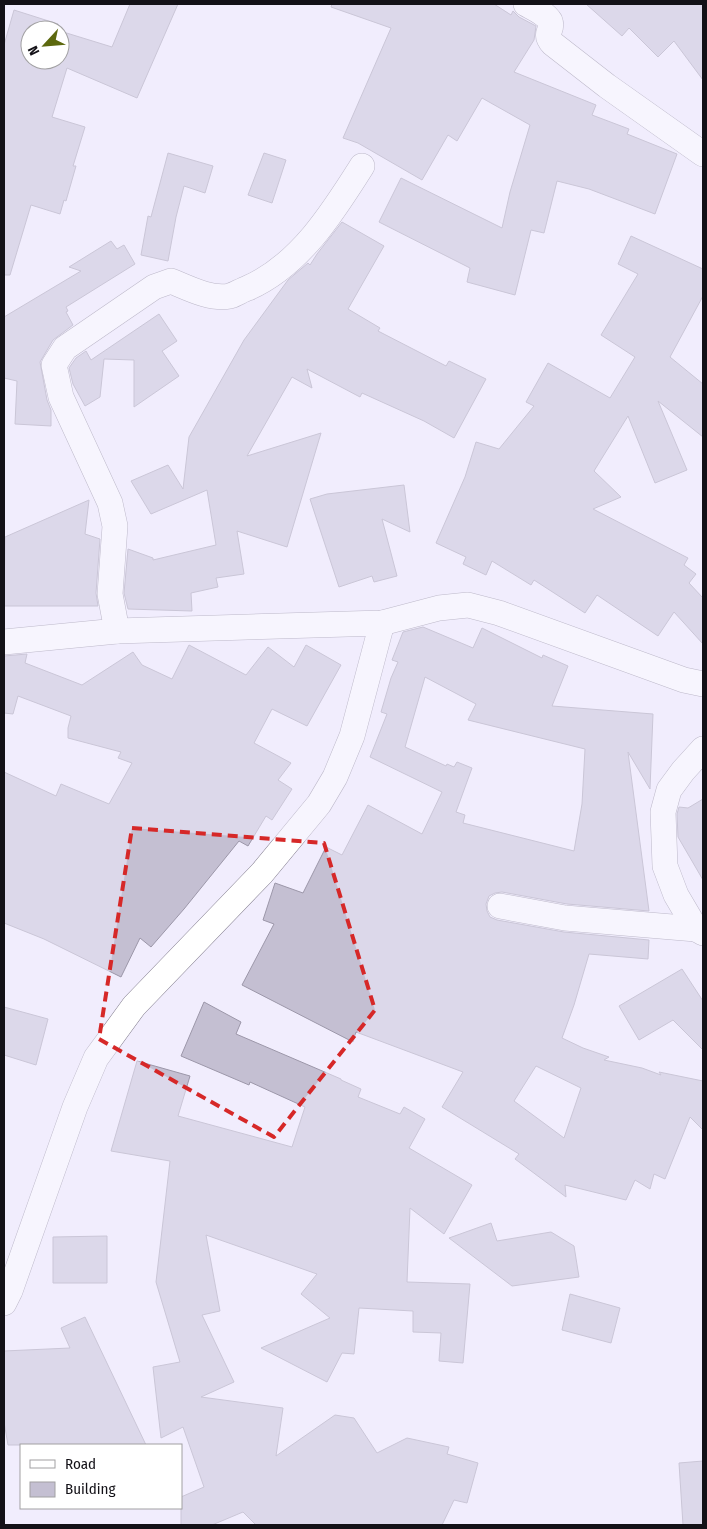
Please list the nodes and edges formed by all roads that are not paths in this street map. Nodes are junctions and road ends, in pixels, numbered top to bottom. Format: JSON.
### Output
{"nodes":[{"id":1,"x":526,"y":4,"type":"edge"},
{"id":2,"x":703,"y":154,"type":"edge"},
{"id":3,"x":362,"y":166,"type":"dead end"},
{"id":4,"x":382,"y":623,"type":"junction"},
{"id":5,"x":117,"y":631,"type":"junction"},
{"id":6,"x":4,"y":642,"type":"edge"},
{"id":7,"x":703,"y":684,"type":"edge"},
{"id":8,"x":703,"y":749,"type":"edge"},
{"id":9,"x":500,"y":906,"type":"dead end"},
{"id":10,"x":699,"y":931,"type":"edge"},
{"id":11,"x":4,"y":1303,"type":"edge"}],
"edges":[{"from":1,"to":2,"type":"street"},
{"from":3,"to":5,"type":"street"},
{"from":4,"to":5,"type":"street"},
{"from":4,"to":7,"type":"street"},
{"from":4,"to":11,"type":"street"},
{"from":5,"to":6,"type":"street"},
{"from":8,"to":10,"type":"street"},
{"from":9,"to":10,"type":"street"}]}
